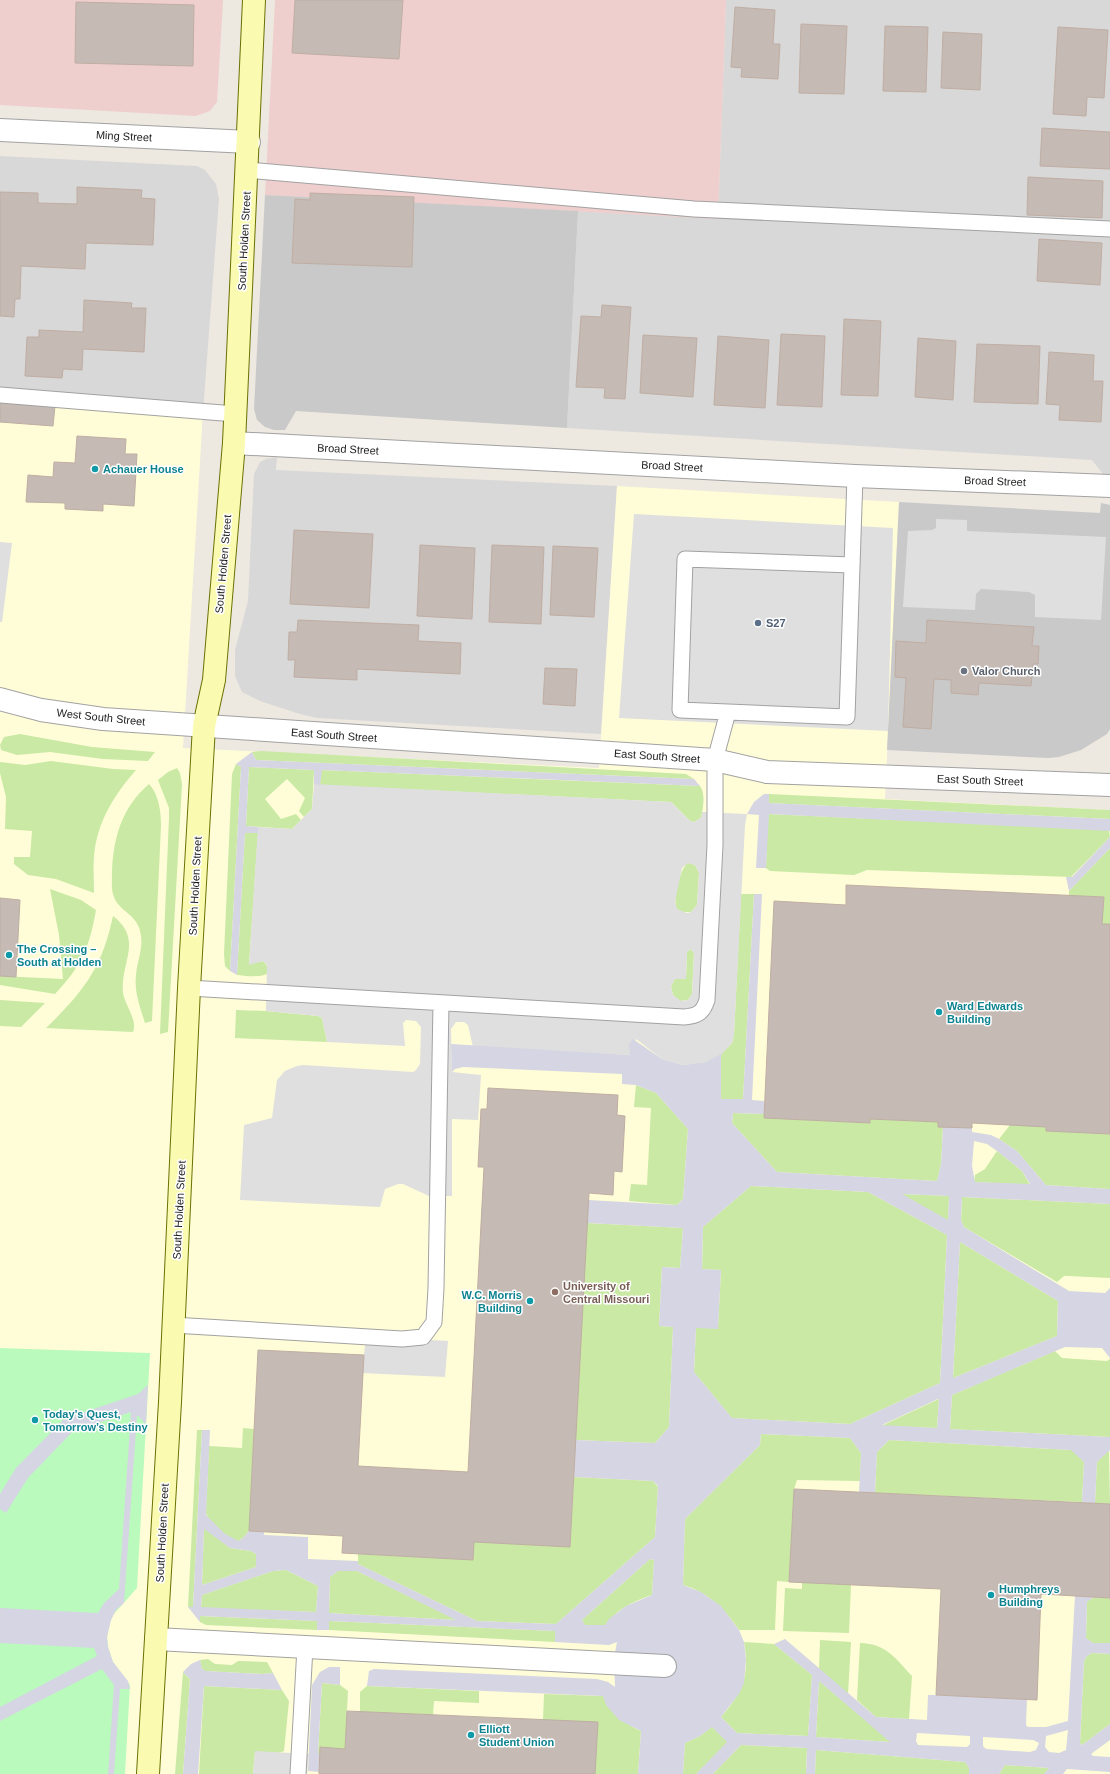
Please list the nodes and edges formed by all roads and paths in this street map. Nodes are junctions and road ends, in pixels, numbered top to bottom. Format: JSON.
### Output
{"nodes":[{"id":1,"x":254,"y":0,"type":"edge"},
{"id":2,"x":0,"y":130,"type":"edge"},
{"id":3,"x":249,"y":142,"type":"junction"},
{"id":4,"x":247,"y":170,"type":"junction"},
{"id":5,"x":1110,"y":229,"type":"edge"},
{"id":6,"x":0,"y":395,"type":"edge"},
{"id":7,"x":235,"y":414,"type":"junction"},
{"id":8,"x":234,"y":443,"type":"junction"},
{"id":9,"x":855,"y":476,"type":"junction"},
{"id":10,"x":1110,"y":486,"type":"edge"},
{"id":11,"x":852,"y":565,"type":"junction"},
{"id":12,"x":0,"y":699,"type":"edge"},
{"id":13,"x":728,"y":712,"type":"junction"},
{"id":14,"x":204,"y":726,"type":"junction"},
{"id":15,"x":715,"y":760,"type":"junction"},
{"id":16,"x":1110,"y":786,"type":"edge"},
{"id":17,"x":189,"y":988,"type":"junction"},
{"id":18,"x":440,"y":1003,"type":"junction"},
{"id":19,"x":173,"y":1325,"type":"junction"},
{"id":20,"x":156,"y":1639,"type":"junction"},
{"id":21,"x":305,"y":1647,"type":"junction"},
{"id":22,"x":665,"y":1666,"type":"dead end"},
{"id":23,"x":148,"y":1774,"type":"edge"},
{"id":24,"x":298,"y":1774,"type":"edge"}],
"edges":[{"from":1,"to":3,"type":"main road","name":"South Holden Street"},
{"from":2,"to":3,"type":"street","name":"Ming Street"},
{"from":3,"to":4,"type":"main road","name":"South Holden Street"},
{"from":4,"to":5,"type":"lane"},
{"from":4,"to":7,"type":"main road","name":"South Holden Street"},
{"from":6,"to":7,"type":"lane"},
{"from":7,"to":8,"type":"main road","name":"South Holden Street"},
{"from":8,"to":9,"type":"street","name":"Broad Street"},
{"from":8,"to":14,"type":"main road","name":"South Holden Street"},
{"from":9,"to":10,"type":"street","name":"Broad Street"},
{"from":9,"to":11,"type":"lane"},
{"from":11,"to":13,"type":"lane"},
{"from":11,"to":13,"type":"lane"},
{"from":12,"to":14,"type":"street","name":"West South Street"},
{"from":13,"to":15,"type":"lane"},
{"from":14,"to":15,"type":"street","name":"East South Street"},
{"from":14,"to":17,"type":"main road","name":"South Holden Street"},
{"from":15,"to":16,"type":"street","name":"East South Street"},
{"from":15,"to":18,"type":"lane"},
{"from":17,"to":18,"type":"lane"},
{"from":17,"to":19,"type":"main road","name":"South Holden Street"},
{"from":18,"to":19,"type":"lane"},
{"from":19,"to":20,"type":"main road","name":"South Holden Street"},
{"from":20,"to":21,"type":"street"},
{"from":20,"to":23,"type":"main road","name":"South Holden Street"},
{"from":21,"to":22,"type":"street"},
{"from":21,"to":24,"type":"lane"}]}
